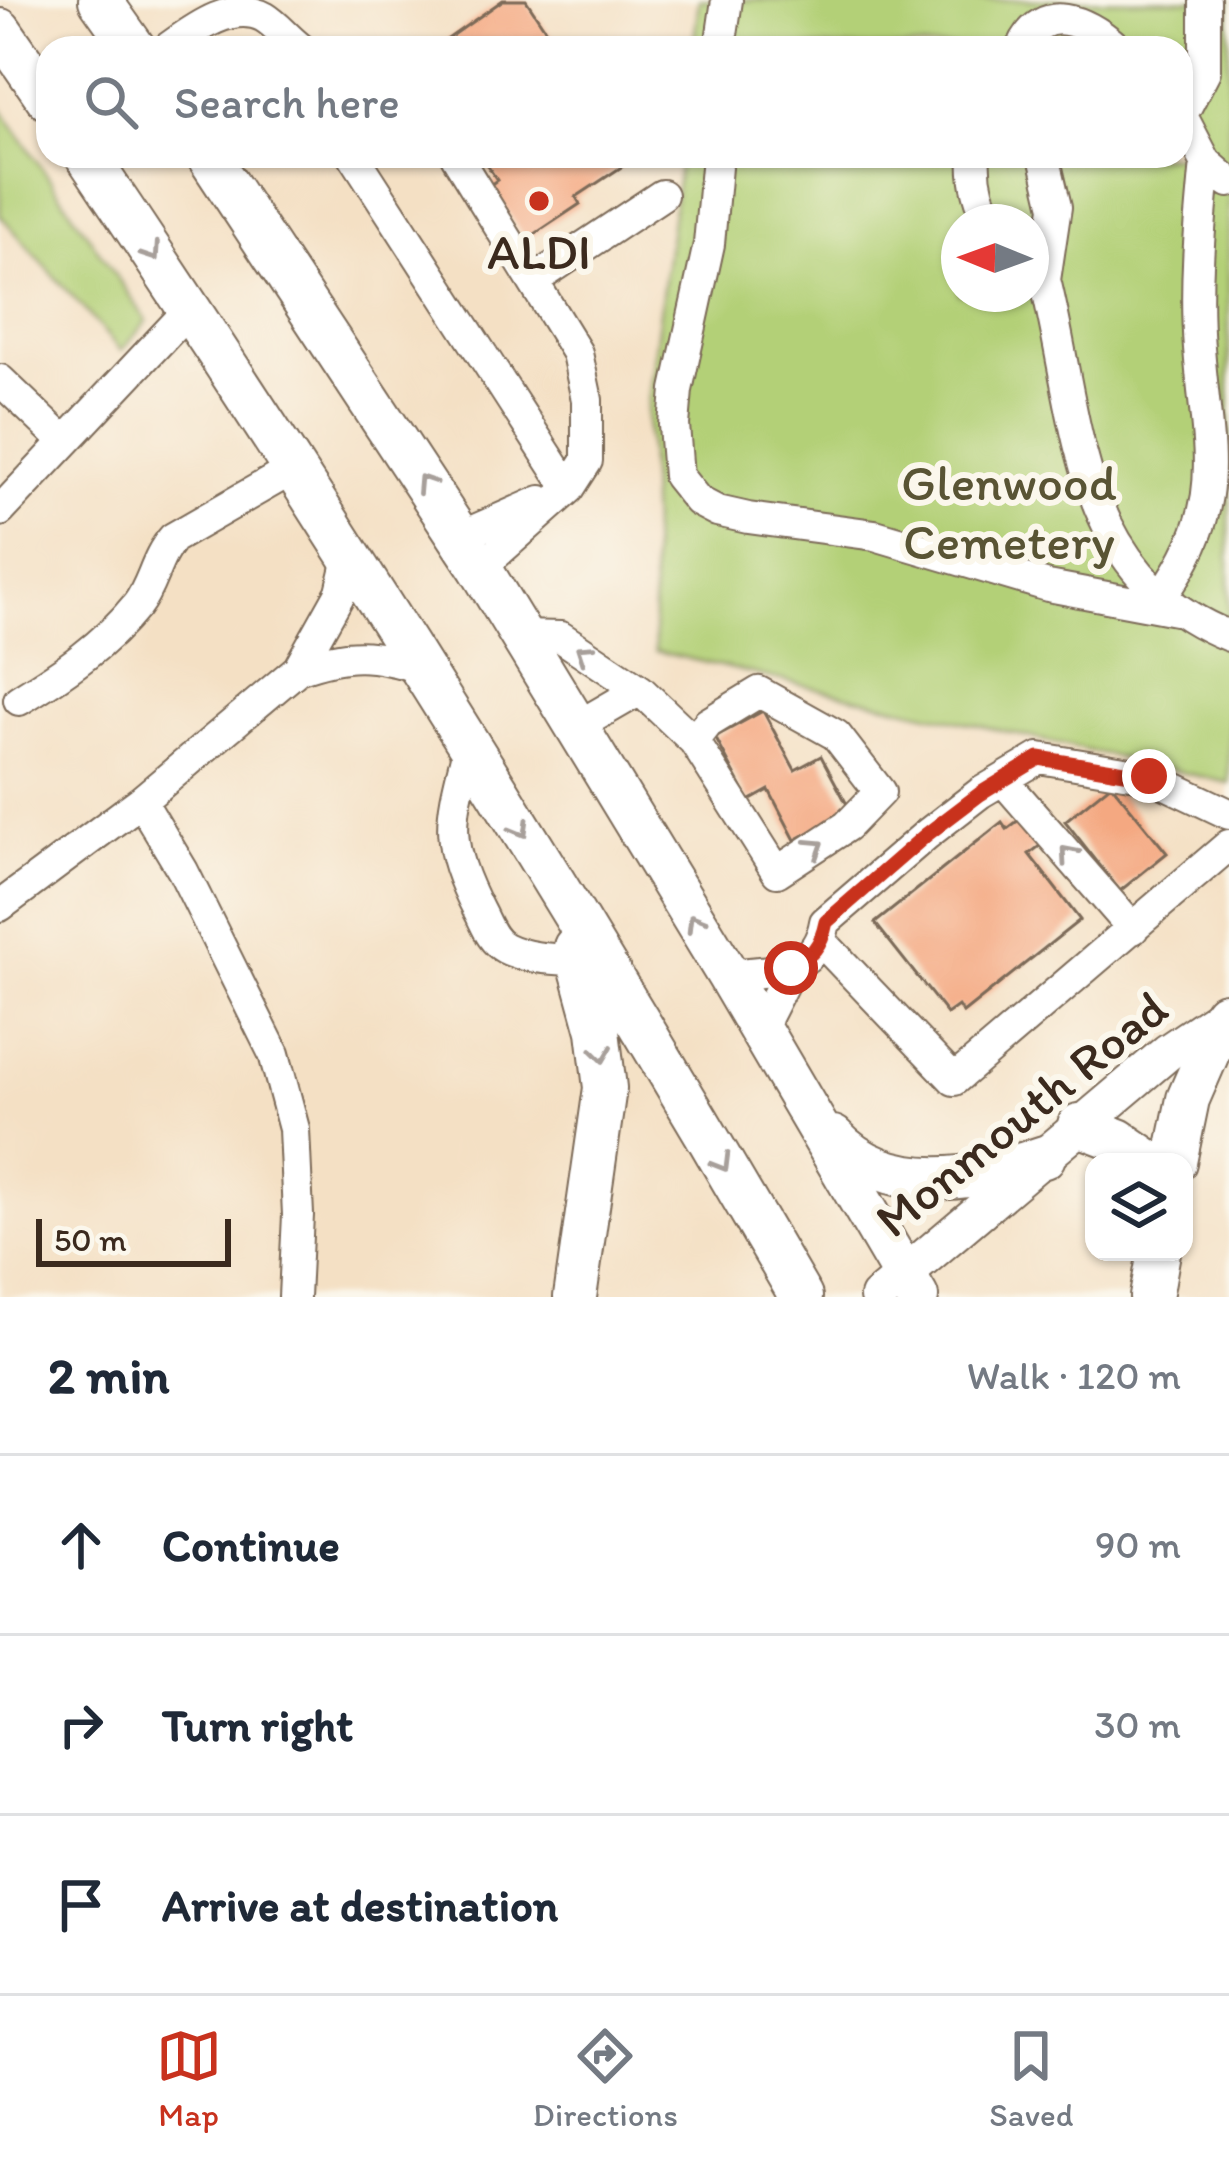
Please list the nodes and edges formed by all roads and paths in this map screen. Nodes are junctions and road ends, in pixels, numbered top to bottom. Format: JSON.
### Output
{"nodes":[{"id":1,"x":100,"y":0,"type":"edge"},
{"id":2,"x":727,"y":0,"type":"edge"},
{"id":3,"x":1205,"y":0,"type":"edge"},
{"id":4,"x":0,"y":30,"type":"edge"},
{"id":5,"x":126,"y":36,"type":"edge"},
{"id":6,"x":186,"y":36,"type":"edge"},
{"id":7,"x":286,"y":36,"type":"edge"},
{"id":8,"x":722,"y":36,"type":"edge"},
{"id":9,"x":1029,"y":36,"type":"edge"},
{"id":10,"x":1103,"y":36,"type":"edge"},
{"id":11,"x":36,"y":82,"type":"edge"},
{"id":12,"x":1193,"y":93,"type":"edge"},
{"id":13,"x":1193,"y":133,"type":"edge"},
{"id":14,"x":95,"y":168,"type":"edge"},
{"id":15,"x":216,"y":168,"type":"edge"},
{"id":16,"x":362,"y":168,"type":"edge"},
{"id":17,"x":464,"y":168,"type":"edge"},
{"id":18,"x":716,"y":168,"type":"edge"},
{"id":19,"x":976,"y":168,"type":"edge"},
{"id":20,"x":1047,"y":168,"type":"edge"},
{"id":21,"x":1218,"y":172,"type":"edge"},
{"id":22,"x":662,"y":195,"type":"dead end"},
{"id":23,"x":981,"y":204,"type":"edge"},
{"id":24,"x":1049,"y":233,"type":"edge"},
{"id":25,"x":534,"y":280,"type":"junction"},
{"id":26,"x":190,"y":309,"type":"junction"},
{"id":27,"x":1047,"y":312,"type":"edge"},
{"id":28,"x":0,"y":380,"type":"edge"},
{"id":29,"x":65,"y":442,"type":"junction"},
{"id":30,"x":295,"y":468,"type":"junction"},
{"id":31,"x":568,"y":489,"type":"junction"},
{"id":32,"x":0,"y":511,"type":"edge"},
{"id":33,"x":470,"y":552,"type":"junction"},
{"id":34,"x":350,"y":554,"type":"junction"},
{"id":35,"x":1169,"y":603,"type":"junction"},
{"id":36,"x":521,"y":636,"type":"junction"},
{"id":37,"x":1229,"y":636,"type":"edge"},
{"id":38,"x":298,"y":669,"type":"junction"},
{"id":39,"x":423,"y":669,"type":"junction"},
{"id":40,"x":640,"y":690,"type":"junction"},
{"id":41,"x":19,"y":700,"type":"dead end"},
{"id":42,"x":576,"y":727,"type":"junction"},
{"id":43,"x":470,"y":741,"type":"junction"},
{"id":44,"x":694,"y":741,"type":"junction"},
{"id":45,"x":1004,"y":780,"type":"junction"},
{"id":46,"x":141,"y":801,"type":"junction"},
{"id":47,"x":1229,"y":814,"type":"edge"},
{"id":48,"x":1229,"y":845,"type":"edge"},
{"id":49,"x":0,"y":906,"type":"edge"},
{"id":50,"x":1132,"y":929,"type":"junction"},
{"id":51,"x":824,"y":932,"type":"junction"},
{"id":52,"x":590,"y":961,"type":"junction"},
{"id":53,"x":791,"y":968,"type":"junction"},
{"id":54,"x":728,"y":975,"type":"junction"},
{"id":55,"x":1227,"y":1012,"type":"edge"},
{"id":56,"x":760,"y":1029,"type":"junction"},
{"id":57,"x":808,"y":1108,"type":"junction"},
{"id":58,"x":1078,"y":1125,"type":"junction"},
{"id":59,"x":1137,"y":1153,"type":"edge"},
{"id":60,"x":1176,"y":1153,"type":"edge"},
{"id":61,"x":1044,"y":1157,"type":"junction"},
{"id":62,"x":1157,"y":1261,"type":"edge"},
{"id":63,"x":900,"y":1290,"type":"edge"},
{"id":64,"x":294,"y":1297,"type":"edge"},
{"id":65,"x":575,"y":1297,"type":"edge"},
{"id":66,"x":801,"y":1297,"type":"edge"},
{"id":67,"x":1151,"y":1297,"type":"edge"}],
"edges":[{"from":1,"to":5,"type":"highway"},
{"from":2,"to":8,"type":"street"},
{"from":3,"to":12,"type":"street"},
{"from":4,"to":11,"type":"highway"},
{"from":6,"to":7,"type":"street"},
{"from":9,"to":10,"type":"street"},
{"from":13,"to":21,"type":"street"},
{"from":14,"to":26,"type":"highway","one_way":true},
{"from":33,"to":15,"type":"highway","one_way":true},
{"from":16,"to":31,"type":"street"},
{"from":17,"to":25,"type":"street"},
{"from":18,"to":35,"type":"street"},
{"from":19,"to":23,"type":"street"},
{"from":20,"to":24,"type":"street"},
{"from":21,"to":35,"type":"street"},
{"from":22,"to":25,"type":"street"},
{"from":25,"to":31,"type":"street"},
{"from":26,"to":29,"type":"street"},
{"from":26,"to":30,"type":"highway"},
{"from":27,"to":35,"type":"street"},
{"from":28,"to":29,"type":"street"},
{"from":29,"to":32,"type":"street"},
{"from":30,"to":34,"type":"highway"},
{"from":30,"to":41,"type":"street"},
{"from":31,"to":33,"type":"street"},
{"from":33,"to":36,"type":"highway"},
{"from":34,"to":38,"type":"street"},
{"from":34,"to":39,"type":"highway"},
{"from":35,"to":37,"type":"street"},
{"from":40,"to":36,"type":"street","one_way":true},
{"from":36,"to":42,"type":"highway"},
{"from":38,"to":39,"type":"street"},
{"from":38,"to":46,"type":"street"},
{"from":39,"to":43,"type":"highway"},
{"from":40,"to":42,"type":"street"},
{"from":40,"to":44,"type":"street"},
{"from":54,"to":42,"type":"highway","one_way":true},
{"from":43,"to":52,"type":"highway","one_way":true},
{"from":43,"to":52,"type":"street"},
{"from":44,"to":44,"type":"street","one_way":true},
{"from":45,"to":47,"type":"street"},
{"from":50,"to":45,"type":"street","one_way":true},
{"from":45,"to":51,"type":"street"},
{"from":46,"to":49,"type":"street"},
{"from":46,"to":64,"type":"street"},
{"from":48,"to":50,"type":"street"},
{"from":50,"to":51,"type":"street"},
{"from":51,"to":53,"type":"street"},
{"from":52,"to":65,"type":"highway","one_way":true},
{"from":52,"to":66,"type":"highway","one_way":true},
{"from":53,"to":54,"type":"street"},
{"from":53,"to":56,"type":"street"},
{"from":54,"to":56,"type":"highway"},
{"from":55,"to":58,"type":"main road","name":"Monmouth Road"},
{"from":55,"to":60,"type":"highway"},
{"from":56,"to":57,"type":"highway"},
{"from":57,"to":61,"type":"highway"},
{"from":57,"to":63,"type":"highway"},
{"from":58,"to":59,"type":"highway"},
{"from":58,"to":61,"type":"main road","name":"Monmouth Road"},
{"from":61,"to":63,"type":"main road","name":"Monmouth Road"},
{"from":62,"to":67,"type":"highway"}]}
